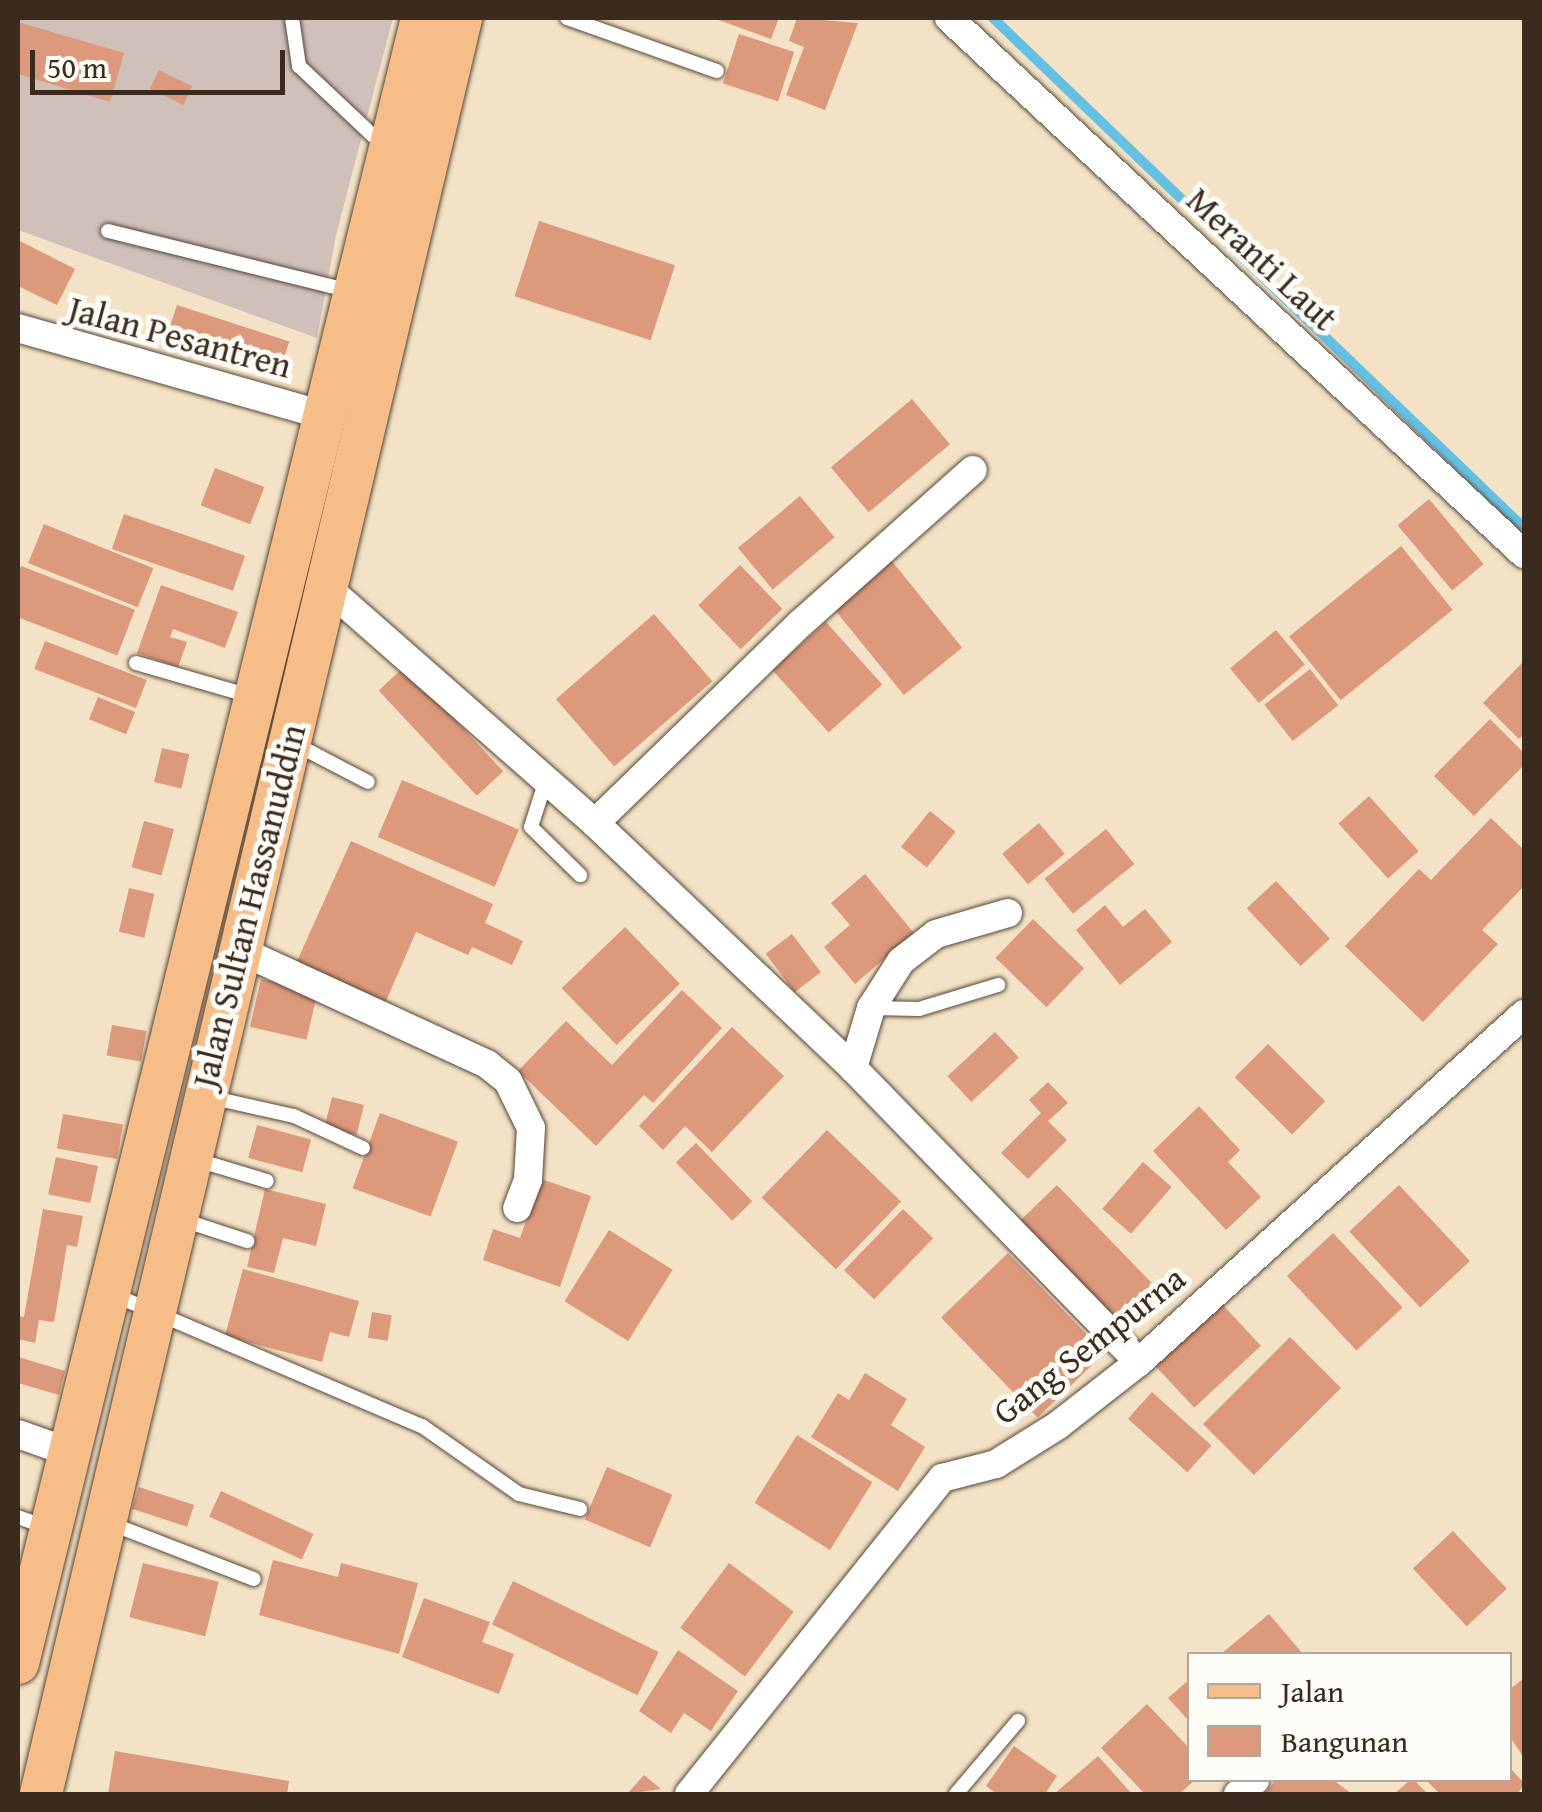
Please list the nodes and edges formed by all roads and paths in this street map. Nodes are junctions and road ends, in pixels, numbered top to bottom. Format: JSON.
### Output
{"nodes":[{"id":1,"x":292,"y":18,"type":"edge"},
{"id":2,"x":422,"y":18,"type":"edge"},
{"id":3,"x":461,"y":18,"type":"edge"},
{"id":4,"x":567,"y":18,"type":"edge"},
{"id":5,"x":949,"y":18,"type":"edge"},
{"id":6,"x":718,"y":71,"type":"dead end"},
{"id":7,"x":388,"y":150,"type":"junction"},
{"id":8,"x":108,"y":231,"type":"dead end"},
{"id":9,"x":353,"y":292,"type":"junction"},
{"id":10,"x":18,"y":328,"type":"edge"},
{"id":11,"x":322,"y":416,"type":"junction"},
{"id":12,"x":973,"y":470,"type":"dead end"},
{"id":13,"x":1524,"y":554,"type":"edge"},
{"id":14,"x":324,"y":585,"type":"junction"},
{"id":15,"x":136,"y":663,"type":"dead end"},
{"id":16,"x":256,"y":698,"type":"junction"},
{"id":17,"x":290,"y":742,"type":"junction"},
{"id":18,"x":368,"y":782,"type":"dead end"},
{"id":19,"x":545,"y":782,"type":"junction"},
{"id":20,"x":595,"y":822,"type":"junction"},
{"id":21,"x":580,"y":875,"type":"dead end"},
{"id":22,"x":1008,"y":913,"type":"dead end"},
{"id":23,"x":239,"y":950,"type":"junction"},
{"id":24,"x":998,"y":985,"type":"dead end"},
{"id":25,"x":870,"y":1008,"type":"junction"},
{"id":26,"x":1524,"y":1014,"type":"edge"},
{"id":27,"x":853,"y":1068,"type":"junction"},
{"id":28,"x":204,"y":1095,"type":"junction"},
{"id":29,"x":363,"y":1148,"type":"dead end"},
{"id":30,"x":188,"y":1158,"type":"junction"},
{"id":31,"x":267,"y":1181,"type":"dead end"},
{"id":32,"x":517,"y":1208,"type":"dead end"},
{"id":33,"x":174,"y":1217,"type":"junction"},
{"id":34,"x":247,"y":1242,"type":"dead end"},
{"id":35,"x":112,"y":1294,"type":"junction"},
{"id":36,"x":151,"y":1311,"type":"junction"},
{"id":37,"x":1139,"y":1362,"type":"junction"},
{"id":38,"x":18,"y":1434,"type":"edge"},
{"id":39,"x":69,"y":1452,"type":"junction"},
{"id":40,"x":580,"y":1508,"type":"dead end"},
{"id":41,"x":102,"y":1521,"type":"junction"},
{"id":42,"x":34,"y":1523,"type":"edge"},
{"id":43,"x":254,"y":1578,"type":"dead end"},
{"id":44,"x":18,"y":1663,"type":"edge"},
{"id":45,"x":1018,"y":1721,"type":"dead end"},
{"id":46,"x":41,"y":1794,"type":"edge"},
{"id":47,"x":689,"y":1794,"type":"edge"},
{"id":48,"x":956,"y":1794,"type":"edge"}],
"edges":[{"from":1,"to":7,"type":"lane"},
{"from":2,"to":7,"type":"main road","name":"Jalan Sultan Hassanuddin"},
{"from":3,"to":14,"type":"main road","name":"Jalan Sultan Hassanuddin"},
{"from":4,"to":6,"type":"lane"},
{"from":5,"to":13,"type":"street","name":"Meranti Laut"},
{"from":7,"to":9,"type":"main road","name":"Jalan Sultan Hassanuddin"},
{"from":8,"to":9,"type":"lane"},
{"from":9,"to":11,"type":"main road","name":"Jalan Sultan Hassanuddin"},
{"from":10,"to":11,"type":"street","name":"Jalan Pesantren"},
{"from":11,"to":16,"type":"main road","name":"Jalan Sultan Hassanuddin"},
{"from":12,"to":20,"type":"street"},
{"from":14,"to":17,"type":"main road","name":"Jalan Sultan Hassanuddin"},
{"from":14,"to":19,"type":"street"},
{"from":15,"to":16,"type":"lane"},
{"from":16,"to":35,"type":"main road","name":"Jalan Sultan Hassanuddin"},
{"from":17,"to":18,"type":"lane"},
{"from":17,"to":23,"type":"main road","name":"Jalan Sultan Hassanuddin"},
{"from":19,"to":20,"type":"street"},
{"from":19,"to":21,"type":"lane"},
{"from":20,"to":27,"type":"street"},
{"from":22,"to":25,"type":"street"},
{"from":23,"to":28,"type":"main road","name":"Jalan Sultan Hassanuddin"},
{"from":23,"to":32,"type":"street"},
{"from":24,"to":25,"type":"lane"},
{"from":25,"to":27,"type":"street"},
{"from":26,"to":37,"type":"street","name":"Gang Sempurna"},
{"from":27,"to":37,"type":"street"},
{"from":28,"to":29,"type":"lane"},
{"from":28,"to":30,"type":"main road","name":"Jalan Sultan Hassanuddin"},
{"from":30,"to":31,"type":"lane"},
{"from":30,"to":33,"type":"main road","name":"Jalan Sultan Hassanuddin"},
{"from":33,"to":34,"type":"lane"},
{"from":33,"to":36,"type":"main road","name":"Jalan Sultan Hassanuddin"},
{"from":35,"to":36,"type":"lane"},
{"from":35,"to":39,"type":"main road","name":"Jalan Sultan Hassanuddin"},
{"from":36,"to":40,"type":"lane"},
{"from":36,"to":41,"type":"main road","name":"Jalan Sultan Hassanuddin"},
{"from":37,"to":47,"type":"street","name":"Gang Sempurna"},
{"from":38,"to":39,"type":"street"},
{"from":39,"to":42,"type":"main road","name":"Jalan Sultan Hassanuddin"},
{"from":41,"to":43,"type":"lane"},
{"from":41,"to":46,"type":"main road","name":"Jalan Sultan Hassanuddin"},
{"from":42,"to":44,"type":"main road","name":"Jalan Sultan Hassanuddin"},
{"from":45,"to":48,"type":"lane"}]}
